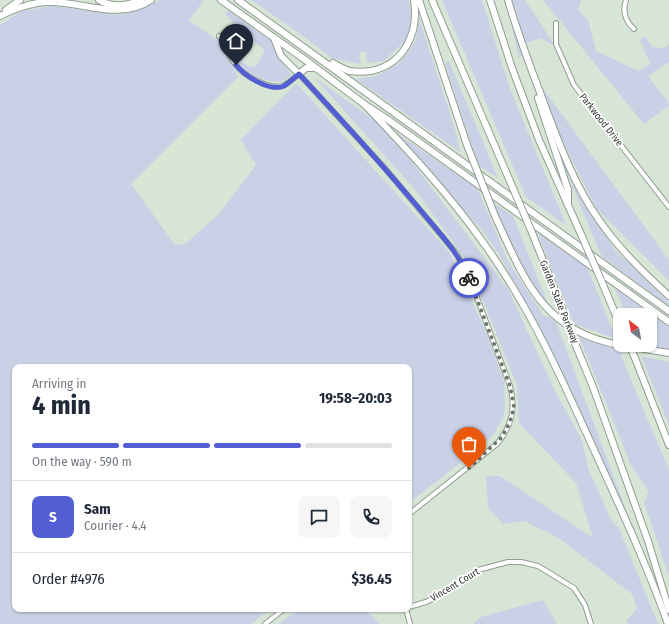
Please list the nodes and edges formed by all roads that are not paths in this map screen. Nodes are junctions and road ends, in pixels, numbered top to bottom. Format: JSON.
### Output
{"nodes":[{"id":1,"x":20,"y":0,"type":"edge"},
{"id":2,"x":99,"y":0,"type":"edge"},
{"id":3,"x":141,"y":0,"type":"edge"},
{"id":4,"x":151,"y":0,"type":"edge"},
{"id":5,"x":221,"y":0,"type":"edge"},
{"id":6,"x":238,"y":0,"type":"edge"},
{"id":7,"x":414,"y":0,"type":"edge"},
{"id":8,"x":419,"y":0,"type":"edge"},
{"id":9,"x":432,"y":0,"type":"edge"},
{"id":10,"x":490,"y":0,"type":"edge"},
{"id":11,"x":508,"y":0,"type":"edge"},
{"id":12,"x":626,"y":0,"type":"edge"},
{"id":13,"x":0,"y":15,"type":"edge"},
{"id":14,"x":556,"y":23,"type":"dead end"},
{"id":15,"x":634,"y":29,"type":"dead end"},
{"id":16,"x":219,"y":36,"type":"dead end"},
{"id":17,"x":274,"y":38,"type":"junction"},
{"id":18,"x":310,"y":50,"type":"junction"},
{"id":19,"x":316,"y":69,"type":"junction"},
{"id":20,"x":299,"y":74,"type":"junction"},
{"id":21,"x":533,"y":76,"type":"junction"},
{"id":22,"x":364,"y":104,"type":"junction"},
{"id":23,"x":568,"y":206,"type":"junction"},
{"id":24,"x":669,"y":207,"type":"edge"},
{"id":25,"x":669,"y":296,"type":"edge"},
{"id":26,"x":613,"y":308,"type":"edge"},
{"id":27,"x":669,"y":311,"type":"edge"},
{"id":28,"x":669,"y":322,"type":"edge"},
{"id":29,"x":613,"y":343,"type":"edge"},
{"id":30,"x":657,"y":351,"type":"edge"},
{"id":31,"x":632,"y":352,"type":"edge"},
{"id":32,"x":669,"y":353,"type":"edge"},
{"id":33,"x":669,"y":446,"type":"edge"},
{"id":34,"x":412,"y":512,"type":"edge"},
{"id":35,"x":412,"y":606,"type":"edge"},
{"id":36,"x":669,"y":610,"type":"edge"},
{"id":37,"x":280,"y":612,"type":"edge"},
{"id":38,"x":407,"y":612,"type":"edge"},
{"id":39,"x":265,"y":624,"type":"edge"},
{"id":40,"x":410,"y":624,"type":"edge"},
{"id":41,"x":591,"y":624,"type":"edge"},
{"id":42,"x":668,"y":624,"type":"edge"}],
"edges":[{"from":1,"to":13,"type":"highway"},
{"from":2,"to":3,"type":"highway"},
{"from":4,"to":13,"type":"highway"},
{"from":5,"to":17,"type":"highway"},
{"from":6,"to":18,"type":"highway"},
{"from":7,"to":18,"type":"highway"},
{"from":8,"to":29,"type":"highway","bridge":true},
{"from":9,"to":36,"type":"highway","name":"Garden State Parkway","bridge":true},
{"from":10,"to":23,"type":"highway"},
{"from":11,"to":21,"type":"highway"},
{"from":12,"to":15,"type":"street"},
{"from":14,"to":24,"type":"street","name":"Parkwood Drive"},
{"from":16,"to":20,"type":"street"},
{"from":17,"to":19,"type":"highway"},
{"from":17,"to":20,"type":"highway"},
{"from":18,"to":27,"type":"highway"},
{"from":19,"to":20,"type":"highway"},
{"from":19,"to":22,"type":"highway"},
{"from":20,"to":34,"type":"street"},
{"from":21,"to":23,"type":"highway"},
{"from":21,"to":25,"type":"highway"},
{"from":22,"to":28,"type":"highway"},
{"from":22,"to":42,"type":"highway"},
{"from":23,"to":26,"type":"highway","bridge":true},
{"from":30,"to":32,"type":"highway"},
{"from":31,"to":33,"type":"highway","bridge":true},
{"from":35,"to":41,"type":"street","name":"Vincent Court"},
{"from":37,"to":39,"type":"street"},
{"from":38,"to":40,"type":"street"}]}
